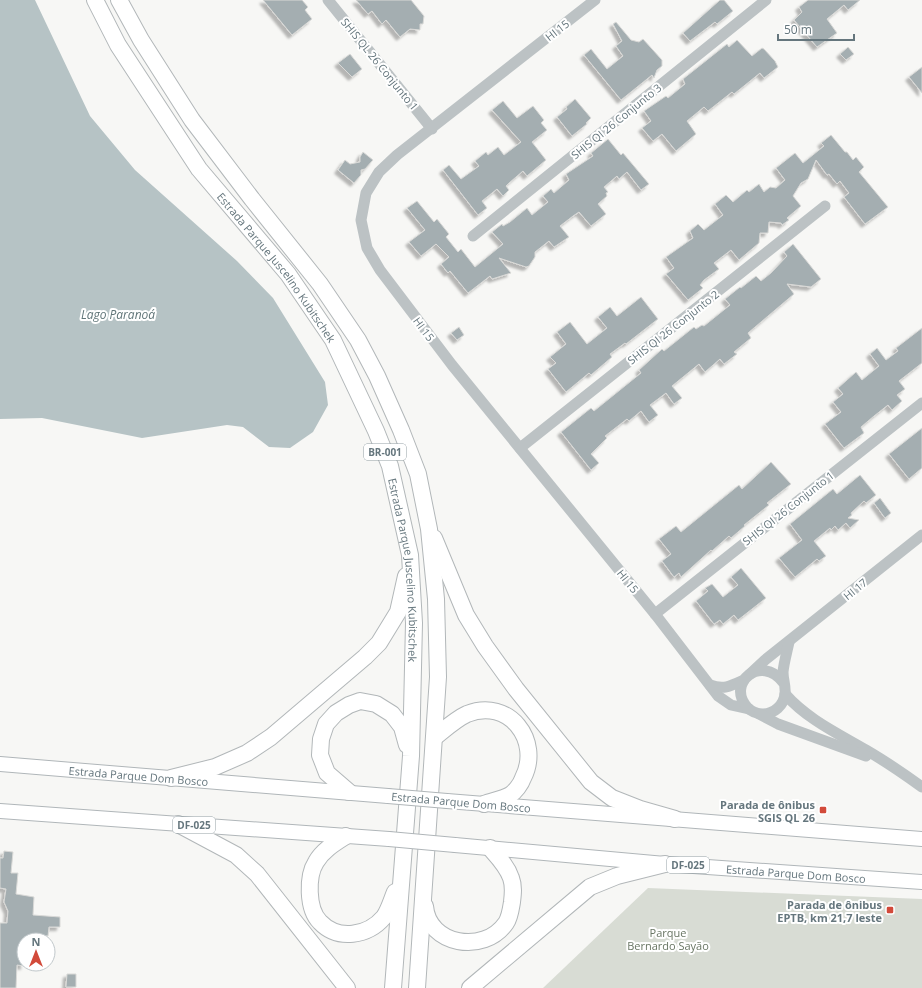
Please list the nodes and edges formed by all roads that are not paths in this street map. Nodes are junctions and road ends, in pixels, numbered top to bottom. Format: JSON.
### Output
{"nodes":[{"id":1,"x":94,"y":0,"type":"edge"},
{"id":2,"x":120,"y":0,"type":"edge"},
{"id":3,"x":328,"y":0,"type":"edge"},
{"id":4,"x":595,"y":0,"type":"edge"},
{"id":5,"x":760,"y":2,"type":"edge"},
{"id":6,"x":432,"y":129,"type":"junction"},
{"id":7,"x":825,"y":206,"type":"dead end"},
{"id":8,"x":473,"y":236,"type":"dead end"},
{"id":9,"x":922,"y":402,"type":"edge"},
{"id":10,"x":520,"y":448,"type":"junction"},
{"id":11,"x":429,"y":529,"type":"junction"},
{"id":12,"x":922,"y":535,"type":"edge"},
{"id":13,"x":410,"y":555,"type":"junction"},
{"id":14,"x":655,"y":614,"type":"junction"},
{"id":15,"x":789,"y":642,"type":"junction"},
{"id":16,"x":747,"y":677,"type":"junction"},
{"id":17,"x":783,"y":682,"type":"junction"},
{"id":18,"x":710,"y":685,"type":"junction"},
{"id":19,"x":786,"y":694,"type":"junction"},
{"id":20,"x":754,"y":711,"type":"junction"},
{"id":21,"x":435,"y":737,"type":"junction"},
{"id":22,"x":410,"y":756,"type":"junction"},
{"id":23,"x":882,"y":760,"type":"junction"},
{"id":24,"x":0,"y":764,"type":"edge"},
{"id":25,"x":171,"y":778,"type":"junction"},
{"id":26,"x":922,"y":787,"type":"edge"},
{"id":27,"x":349,"y":792,"type":"junction"},
{"id":28,"x":484,"y":804,"type":"junction"},
{"id":29,"x":0,"y":811,"type":"edge"},
{"id":30,"x":675,"y":819,"type":"junction"},
{"id":31,"x":178,"y":824,"type":"junction"},
{"id":32,"x":346,"y":836,"type":"junction"},
{"id":33,"x":921,"y":838,"type":"edge"},
{"id":34,"x":490,"y":848,"type":"junction"},
{"id":35,"x":665,"y":864,"type":"junction"},
{"id":36,"x":400,"y":879,"type":"junction"},
{"id":37,"x":922,"y":882,"type":"edge"},
{"id":38,"x":424,"y":888,"type":"junction"},
{"id":39,"x":347,"y":988,"type":"edge"},
{"id":40,"x":393,"y":988,"type":"edge"},
{"id":41,"x":416,"y":988,"type":"edge"},
{"id":42,"x":470,"y":988,"type":"edge"}],
"edges":[{"from":1,"to":13,"type":"highway","name":"Estrada Parque Juscelino Kubitschek","number":"BR-001"},
{"from":2,"to":11,"type":"highway","name":"Estrada Parque Juscelino Kubitschek","number":"BR-001"},
{"from":3,"to":6,"type":"street","name":"SHIS QL 26 Conjunto 1"},
{"from":4,"to":6,"type":"street","name":"HI 15"},
{"from":5,"to":8,"type":"street","name":"SHIS QI 26 Conjunto 3"},
{"from":6,"to":10,"type":"street","name":"HI 15"},
{"from":7,"to":10,"type":"street","name":"SHIS QI 26 Conjunto 2"},
{"from":9,"to":14,"type":"street","name":"SHIS QI 26 Conjunto 1"},
{"from":10,"to":14,"type":"street","name":"HI 15"},
{"from":11,"to":21,"type":"highway","name":"Estrada Parque Juscelino Kubitschek","number":"BR-001"},
{"from":11,"to":30,"type":"highway"},
{"from":12,"to":15,"type":"street","name":"HI 17"},
{"from":13,"to":22,"type":"highway","name":"Estrada Parque Juscelino Kubitschek","number":"BR-001"},
{"from":13,"to":25,"type":"highway"},
{"from":14,"to":18,"type":"street","name":"HI 15"},
{"from":15,"to":16,"type":"street","name":"HI 17"},
{"from":15,"to":17,"type":"street"},
{"from":16,"to":17,"type":"street"},
{"from":16,"to":18,"type":"street"},
{"from":16,"to":20,"type":"street"},
{"from":17,"to":19,"type":"street"},
{"from":18,"to":20,"type":"street","name":"HI 15"},
{"from":19,"to":20,"type":"street"},
{"from":19,"to":23,"type":"street"},
{"from":20,"to":23,"type":"street","name":"HI 15"},
{"from":21,"to":28,"type":"highway"},
{"from":21,"to":38,"type":"highway","name":"Estrada Parque Juscelino Kubitschek","number":"BR-001"},
{"from":22,"to":27,"type":"highway"},
{"from":22,"to":36,"type":"highway","name":"Estrada Parque Juscelino Kubitschek","number":"BR-001"},
{"from":23,"to":26,"type":"street"},
{"from":24,"to":25,"type":"main road","name":"Estrada Parque Dom Bosco"},
{"from":25,"to":27,"type":"main road","name":"Estrada Parque Dom Bosco"},
{"from":27,"to":28,"type":"main road","name":"Estrada Parque Dom Bosco","bridge":true},
{"from":28,"to":30,"type":"main road","name":"Estrada Parque Dom Bosco"},
{"from":29,"to":31,"type":"main road","name":"Estrada Parque Dom Bosco","number":"DF-025"},
{"from":30,"to":33,"type":"main road","name":"Estrada Parque Dom Bosco"},
{"from":31,"to":32,"type":"main road","name":"Estrada Parque Dom Bosco","number":"DF-025"},
{"from":31,"to":39,"type":"highway"},
{"from":32,"to":34,"type":"main road","name":"Estrada Parque Dom Bosco","number":"DF-025","bridge":true},
{"from":32,"to":36,"type":"highway"},
{"from":34,"to":35,"type":"main road","name":"Estrada Parque Dom Bosco","number":"DF-025"},
{"from":34,"to":38,"type":"highway"},
{"from":35,"to":37,"type":"main road","name":"Estrada Parque Dom Bosco","number":"DF-025"},
{"from":35,"to":42,"type":"highway"},
{"from":36,"to":40,"type":"highway","name":"Estrada Parque Juscelino Kubitschek","number":"BR-001"},
{"from":38,"to":41,"type":"highway","name":"Estrada Parque Juscelino Kubitschek","number":"BR-001"}]}
